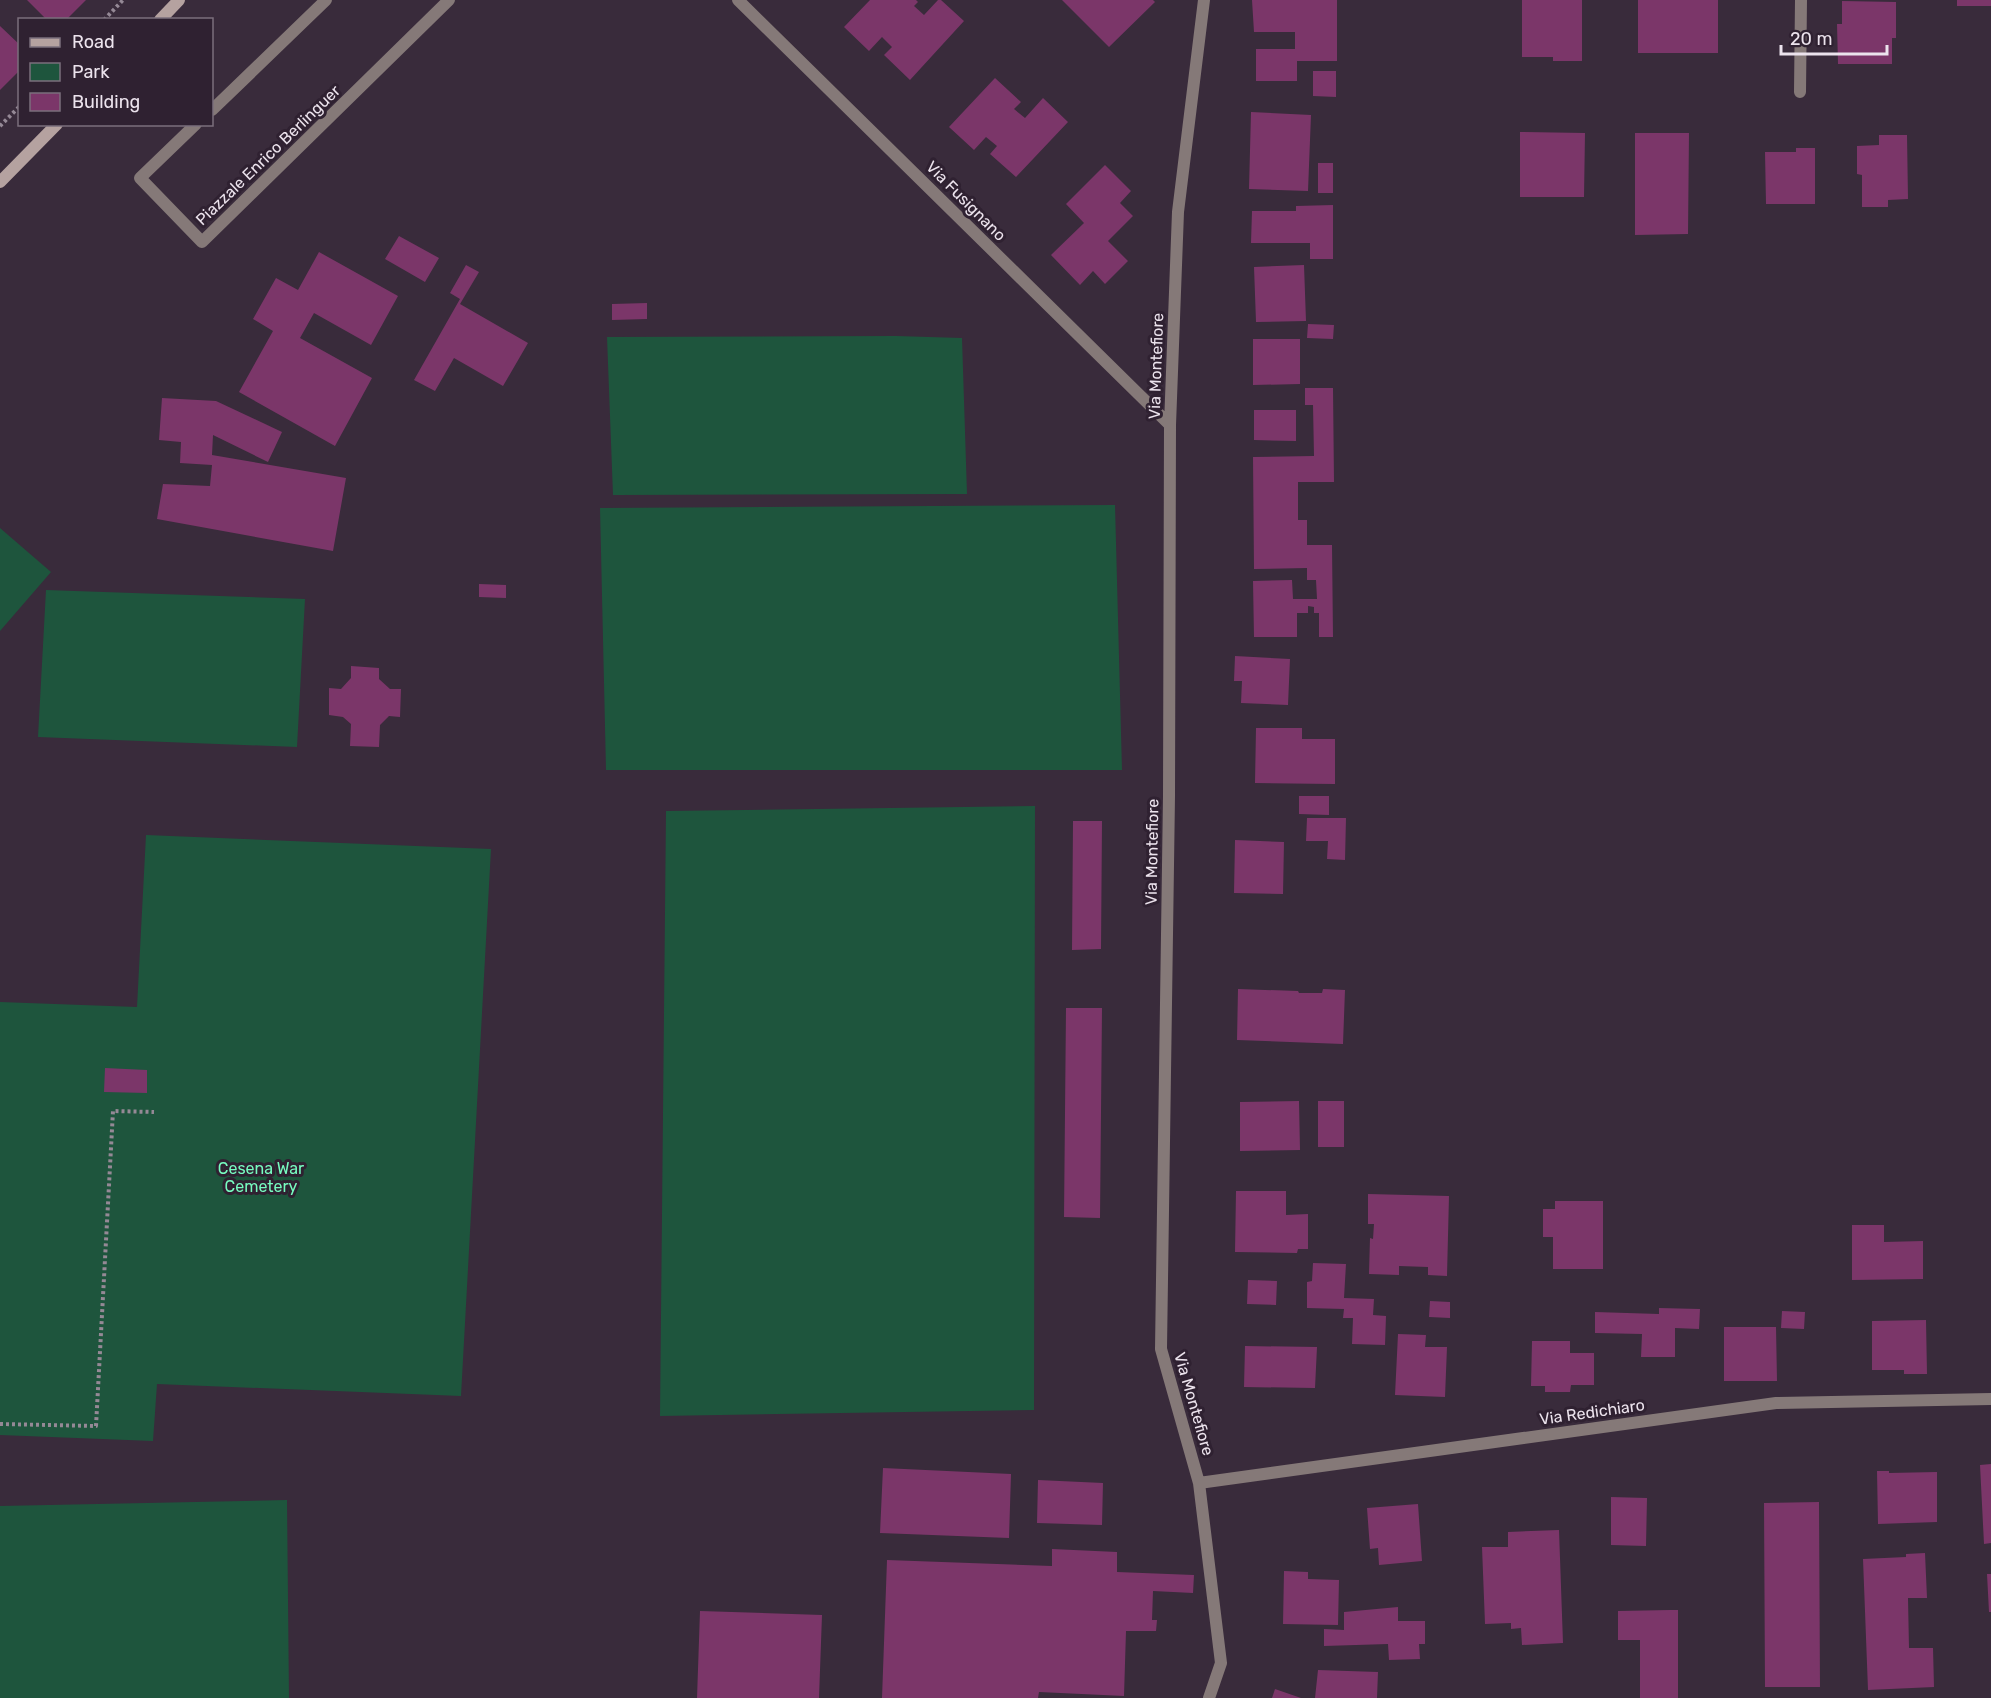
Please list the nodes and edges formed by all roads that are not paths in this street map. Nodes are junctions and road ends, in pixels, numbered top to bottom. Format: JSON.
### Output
{"nodes":[{"id":1,"x":179,"y":0,"type":"edge"},
{"id":2,"x":326,"y":0,"type":"edge"},
{"id":3,"x":449,"y":0,"type":"edge"},
{"id":4,"x":738,"y":0,"type":"edge"},
{"id":5,"x":1204,"y":0,"type":"edge"},
{"id":6,"x":1801,"y":0,"type":"edge"},
{"id":7,"x":162,"y":18,"type":"edge"},
{"id":8,"x":1800,"y":92,"type":"dead end"},
{"id":9,"x":213,"y":109,"type":"edge"},
{"id":10,"x":55,"y":126,"type":"edge"},
{"id":11,"x":194,"y":126,"type":"edge"},
{"id":12,"x":0,"y":182,"type":"edge"},
{"id":13,"x":1170,"y":425,"type":"junction"},
{"id":14,"x":1991,"y":1399,"type":"edge"},
{"id":15,"x":1199,"y":1483,"type":"junction"},
{"id":16,"x":1209,"y":1698,"type":"edge"}],
"edges":[{"from":1,"to":7,"type":"main road"},
{"from":2,"to":9,"type":"street"},
{"from":3,"to":11,"type":"street","name":"Piazzale Enrico Berlinguer"},
{"from":4,"to":13,"type":"street","name":"Via Fusignano"},
{"from":5,"to":13,"type":"street","name":"Via Montefiore"},
{"from":6,"to":8,"type":"street"},
{"from":10,"to":12,"type":"main road"},
{"from":13,"to":15,"type":"street","name":"Via Montefiore"},
{"from":14,"to":15,"type":"street","name":"Via Redichiaro"},
{"from":15,"to":16,"type":"street","name":"Via Montefiore"}]}
